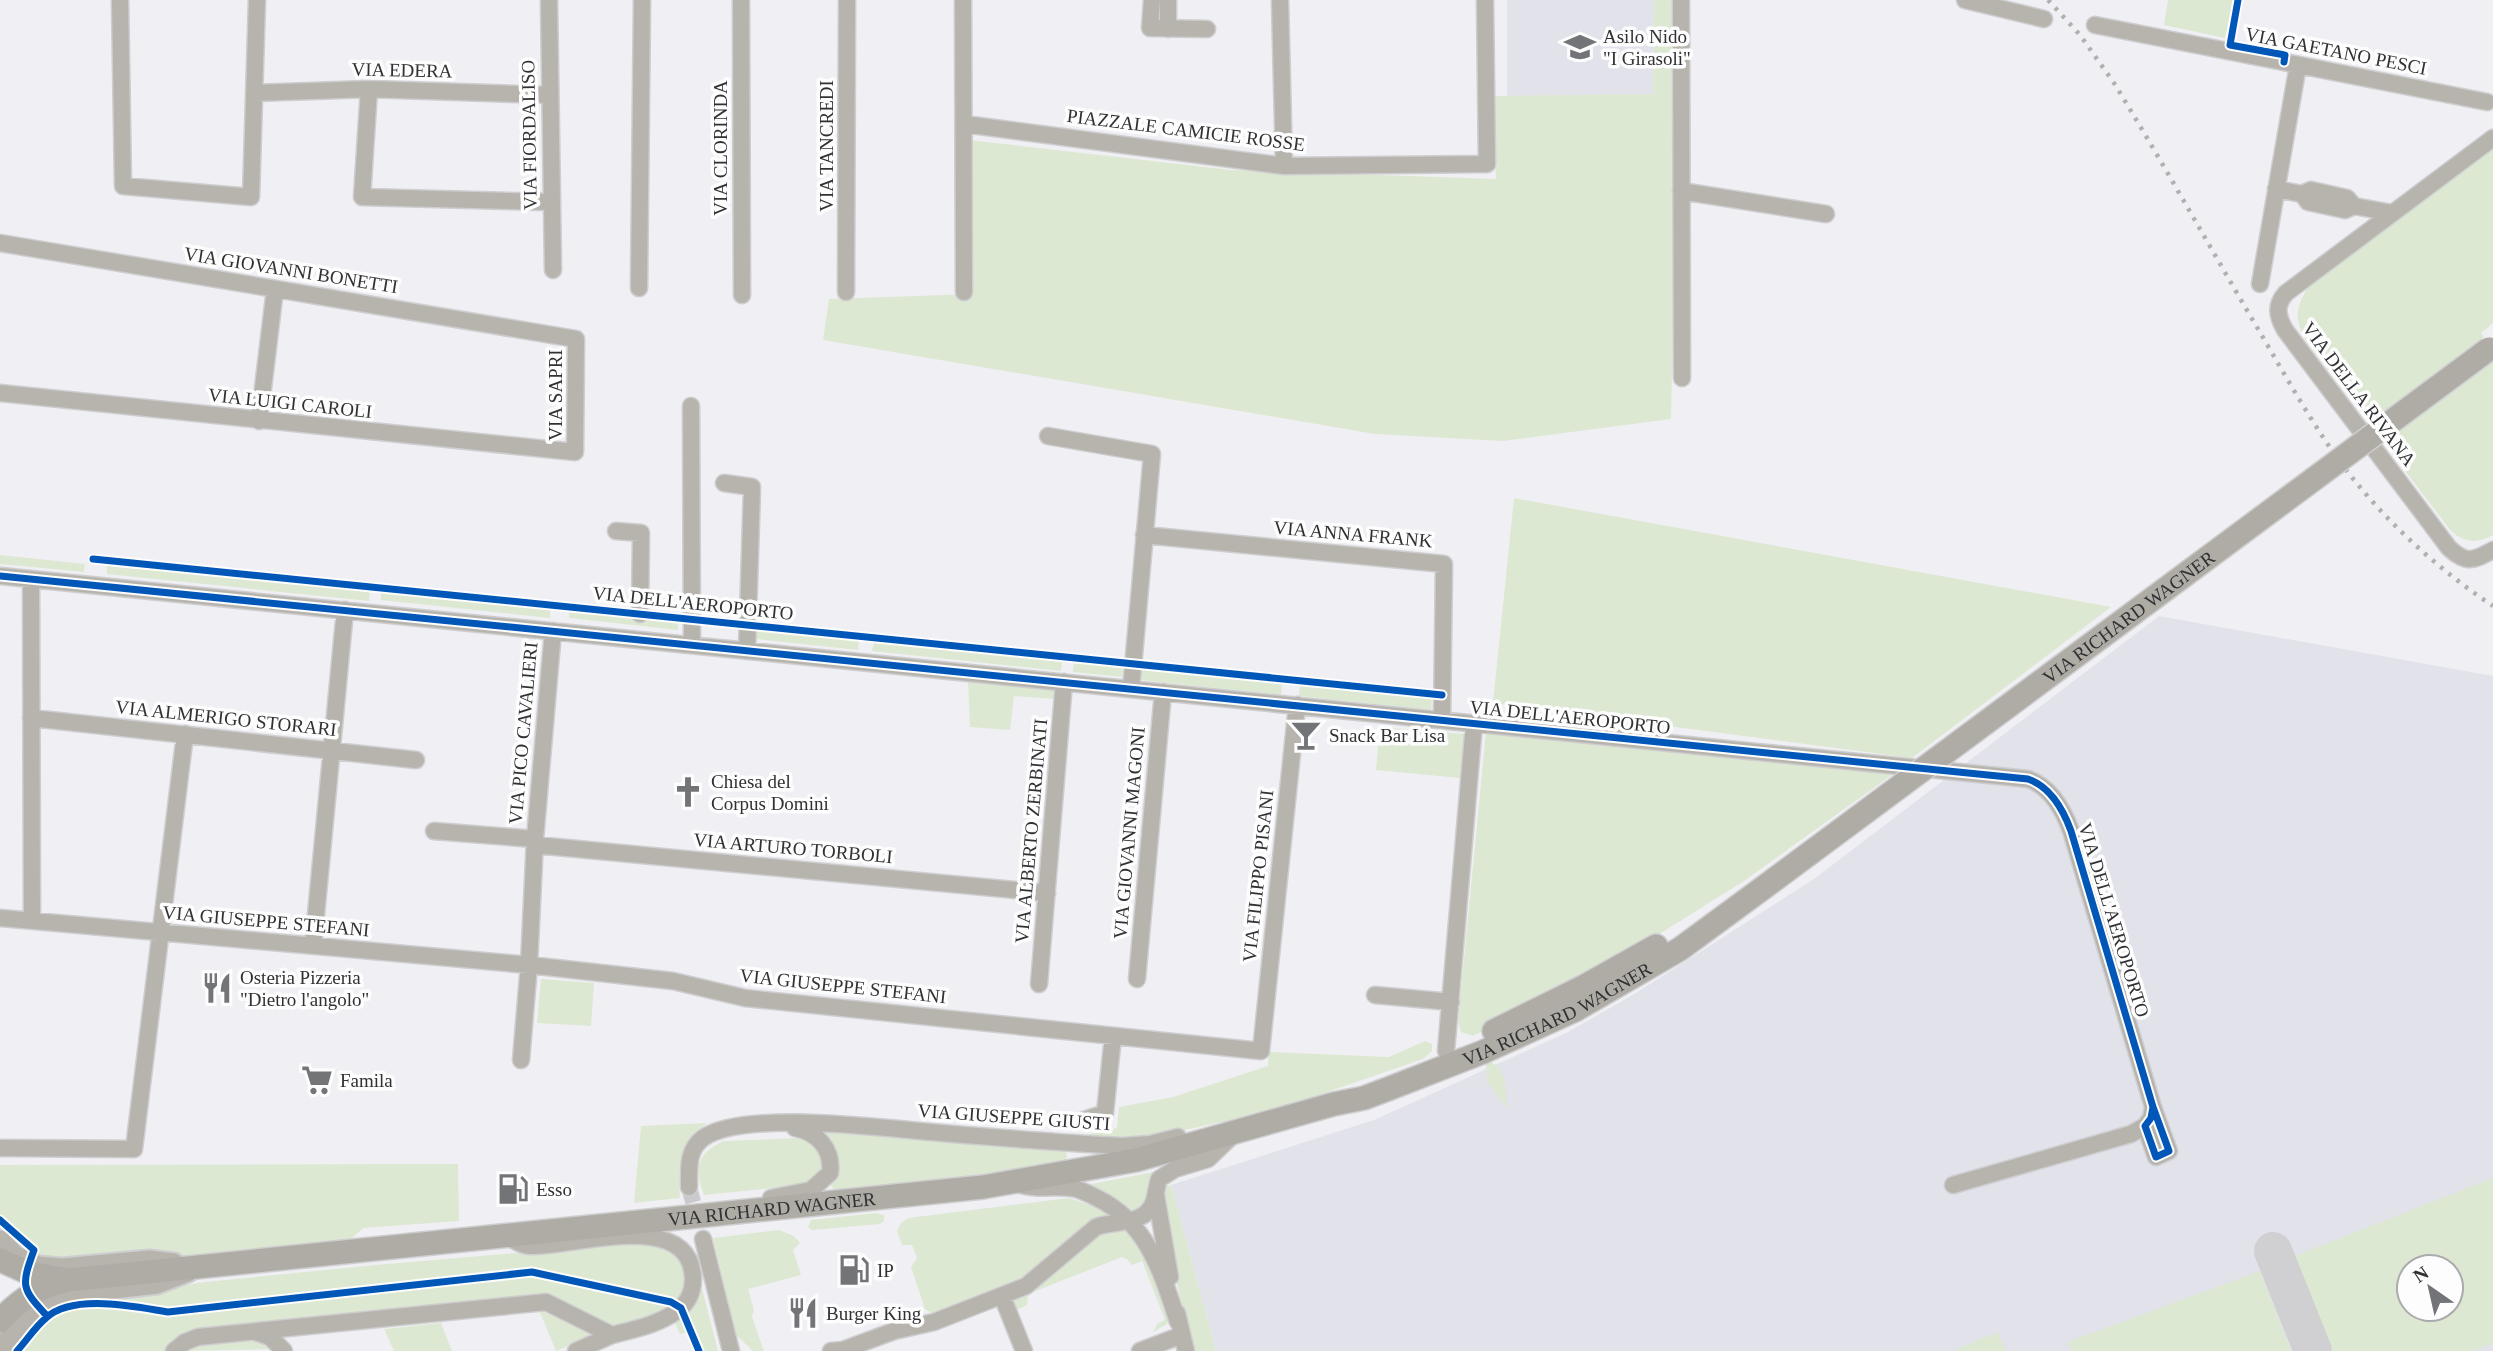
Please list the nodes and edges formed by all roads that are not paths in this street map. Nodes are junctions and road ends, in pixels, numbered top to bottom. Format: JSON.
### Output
{"nodes":[{"id":1,"x":120,"y":0,"type":"edge"},
{"id":2,"x":257,"y":0,"type":"edge"},
{"id":3,"x":549,"y":0,"type":"edge"},
{"id":4,"x":642,"y":0,"type":"edge"},
{"id":5,"x":741,"y":0,"type":"edge"},
{"id":6,"x":847,"y":0,"type":"edge"},
{"id":7,"x":964,"y":0,"type":"edge"},
{"id":8,"x":1152,"y":0,"type":"edge"},
{"id":9,"x":1168,"y":0,"type":"edge"},
{"id":10,"x":1280,"y":0,"type":"edge"},
{"id":11,"x":1485,"y":0,"type":"edge"},
{"id":12,"x":1681,"y":0,"type":"edge"},
{"id":13,"x":1965,"y":0,"type":"edge"},
{"id":14,"x":2044,"y":19,"type":"dead end"},
{"id":15,"x":2095,"y":25,"type":"dead end"},
{"id":16,"x":1168,"y":29,"type":"junction"},
{"id":17,"x":1207,"y":29,"type":"dead end"},
{"id":18,"x":2298,"y":65,"type":"junction"},
{"id":19,"x":369,"y":89,"type":"junction"},
{"id":20,"x":254,"y":93,"type":"junction"},
{"id":21,"x":549,"y":95,"type":"junction"},
{"id":22,"x":2487,"y":102,"type":"dead end"},
{"id":23,"x":964,"y":124,"type":"junction"},
{"id":24,"x":2493,"y":138,"type":"edge"},
{"id":25,"x":1284,"y":166,"type":"junction"},
{"id":26,"x":2276,"y":189,"type":"junction"},
{"id":27,"x":1681,"y":191,"type":"junction"},
{"id":28,"x":550,"y":202,"type":"junction"},
{"id":29,"x":1826,"y":214,"type":"dead end"},
{"id":30,"x":2392,"y":214,"type":"junction"},
{"id":31,"x":0,"y":243,"type":"edge"},
{"id":32,"x":553,"y":270,"type":"dead end"},
{"id":33,"x":2260,"y":284,"type":"dead end"},
{"id":34,"x":639,"y":288,"type":"dead end"},
{"id":35,"x":275,"y":289,"type":"junction"},
{"id":36,"x":846,"y":292,"type":"dead end"},
{"id":37,"x":964,"y":292,"type":"dead end"},
{"id":38,"x":742,"y":295,"type":"dead end"},
{"id":39,"x":576,"y":339,"type":"joint"},
{"id":40,"x":2492,"y":346,"type":"edge"},
{"id":41,"x":1682,"y":378,"type":"dead end"},
{"id":42,"x":0,"y":393,"type":"edge"},
{"id":43,"x":691,"y":406,"type":"dead end"},
{"id":44,"x":259,"y":421,"type":"junction"},
{"id":45,"x":1048,"y":436,"type":"dead end"},
{"id":46,"x":575,"y":452,"type":"joint"},
{"id":47,"x":724,"y":483,"type":"dead end"},
{"id":48,"x":616,"y":531,"type":"dead end"},
{"id":49,"x":1144,"y":535,"type":"junction"},
{"id":50,"x":2493,"y":550,"type":"edge"},
{"id":51,"x":0,"y":576,"type":"edge"},
{"id":52,"x":30,"y":579,"type":"junction"},
{"id":53,"x":345,"y":610,"type":"junction"},
{"id":54,"x":640,"y":614,"type":"dead end"},
{"id":55,"x":553,"y":631,"type":"junction"},
{"id":56,"x":692,"y":645,"type":"junction"},
{"id":57,"x":747,"y":650,"type":"junction"},
{"id":58,"x":1064,"y":682,"type":"junction"},
{"id":59,"x":1131,"y":689,"type":"junction"},
{"id":60,"x":1163,"y":692,"type":"junction"},
{"id":61,"x":1297,"y":705,"type":"junction"},
{"id":62,"x":31,"y":718,"type":"junction"},
{"id":63,"x":1442,"y":720,"type":"junction"},
{"id":64,"x":1474,"y":723,"type":"junction"},
{"id":65,"x":185,"y":734,"type":"junction"},
{"id":66,"x":331,"y":750,"type":"junction"},
{"id":67,"x":416,"y":760,"type":"dead end"},
{"id":68,"x":434,"y":831,"type":"dead end"},
{"id":69,"x":535,"y":842,"type":"junction"},
{"id":70,"x":1763,"y":888,"type":"junction"},
{"id":71,"x":1047,"y":893,"type":"junction"},
{"id":72,"x":0,"y":918,"type":"edge"},
{"id":73,"x":32,"y":921,"type":"junction"},
{"id":74,"x":161,"y":932,"type":"junction"},
{"id":75,"x":313,"y":946,"type":"junction"},
{"id":76,"x":529,"y":965,"type":"junction"},
{"id":77,"x":1137,"y":979,"type":"dead end"},
{"id":78,"x":1039,"y":984,"type":"dead end"},
{"id":79,"x":1375,"y":995,"type":"dead end"},
{"id":80,"x":1451,"y":1002,"type":"junction"},
{"id":81,"x":1113,"y":1036,"type":"junction"},
{"id":82,"x":1261,"y":1051,"type":"joint"},
{"id":83,"x":1446,"y":1051,"type":"junction"},
{"id":84,"x":521,"y":1060,"type":"dead end"},
{"id":85,"x":1334,"y":1104,"type":"junction"},
{"id":86,"x":2153,"y":1107,"type":"junction"},
{"id":87,"x":1084,"y":1120,"type":"dead end"},
{"id":88,"x":772,"y":1124,"type":"junction"},
{"id":89,"x":2146,"y":1126,"type":"junction"},
{"id":90,"x":1243,"y":1131,"type":"junction"},
{"id":91,"x":0,"y":1148,"type":"edge"},
{"id":92,"x":1011,"y":1182,"type":"junction"},
{"id":93,"x":1953,"y":1185,"type":"dead end"},
{"id":94,"x":689,"y":1187,"type":"tunnel mouth"},
{"id":95,"x":1155,"y":1190,"type":"junction"},
{"id":96,"x":713,"y":1214,"type":"junction"},
{"id":97,"x":1130,"y":1221,"type":"junction"},
{"id":98,"x":505,"y":1236,"type":"junction"},
{"id":99,"x":703,"y":1239,"type":"tunnel mouth"},
{"id":100,"x":0,"y":1240,"type":"edge"},
{"id":101,"x":0,"y":1260,"type":"edge"},
{"id":102,"x":200,"y":1267,"type":"junction"},
{"id":103,"x":69,"y":1280,"type":"junction"},
{"id":104,"x":1002,"y":1296,"type":"junction"},
{"id":105,"x":0,"y":1321,"type":"edge"},
{"id":106,"x":253,"y":1331,"type":"junction"},
{"id":107,"x":612,"y":1335,"type":"junction"},
{"id":108,"x":1182,"y":1336,"type":"edge"},
{"id":109,"x":731,"y":1346,"type":"edge"},
{"id":110,"x":0,"y":1349,"type":"edge"},
{"id":111,"x":174,"y":1351,"type":"edge"},
{"id":112,"x":284,"y":1351,"type":"edge"},
{"id":113,"x":576,"y":1351,"type":"edge"},
{"id":114,"x":831,"y":1351,"type":"edge"},
{"id":115,"x":843,"y":1351,"type":"edge"},
{"id":116,"x":1024,"y":1351,"type":"edge"},
{"id":117,"x":1140,"y":1351,"type":"edge"}],
"edges":[{"from":1,"to":20,"type":"street"},
{"from":2,"to":20,"type":"street"},
{"from":3,"to":21,"type":"street","name":"VIA FIORDALISO"},
{"from":4,"to":34,"type":"street"},
{"from":5,"to":38,"type":"street","name":"VIA CLORINDA"},
{"from":6,"to":36,"type":"street","name":"VIA TANCREDI"},
{"from":7,"to":23,"type":"street"},
{"from":8,"to":16,"type":"street"},
{"from":9,"to":16,"type":"street"},
{"from":10,"to":25,"type":"street"},
{"from":11,"to":25,"type":"street","name":"PIAZZALE CAMICIE ROSSE"},
{"from":12,"to":27,"type":"street"},
{"from":13,"to":14,"type":"street"},
{"from":15,"to":18,"type":"street","name":"VIA GAETANO PESCI"},
{"from":16,"to":17,"type":"street"},
{"from":18,"to":22,"type":"street","name":"VIA GAETANO PESCI"},
{"from":18,"to":26,"type":"street"},
{"from":19,"to":20,"type":"street","name":"VIA EDERA"},
{"from":19,"to":21,"type":"street","name":"VIA EDERA"},
{"from":19,"to":28,"type":"street"},
{"from":21,"to":28,"type":"street","name":"VIA FIORDALISO"},
{"from":23,"to":25,"type":"street","name":"PIAZZALE CAMICIE ROSSE"},
{"from":23,"to":37,"type":"street"},
{"from":24,"to":30,"type":"street","name":"VIA DELLA RIVANA"},
{"from":26,"to":30,"type":"street"},
{"from":26,"to":33,"type":"street"},
{"from":27,"to":29,"type":"street"},
{"from":27,"to":41,"type":"street"},
{"from":28,"to":32,"type":"street","name":"VIA FIORDALISO"},
{"from":30,"to":50,"type":"street","name":"VIA DELLA RIVANA"},
{"from":31,"to":35,"type":"street","name":"VIA GIOVANNI BONETTI"},
{"from":35,"to":39,"type":"street","name":"VIA GIOVANNI BONETTI"},
{"from":35,"to":44,"type":"street"},
{"from":39,"to":46,"type":"street","name":"VIA SAPRI"},
{"from":40,"to":70,"type":"main road","name":"VIA RICHARD WAGNER","bridge":true},
{"from":42,"to":44,"type":"street","name":"VIA LUIGI CAROLI"},
{"from":43,"to":56,"type":"street"},
{"from":44,"to":46,"type":"street","name":"VIA LUIGI CAROLI"},
{"from":45,"to":49,"type":"street"},
{"from":47,"to":57,"type":"street","name":"VIA DELL'AEROPORTO"},
{"from":48,"to":54,"type":"street"},
{"from":49,"to":59,"type":"street"},
{"from":49,"to":63,"type":"street","name":"VIA ANNA FRANK"},
{"from":51,"to":52,"type":"street","name":"VIA DELL'AEROPORTO"},
{"from":52,"to":53,"type":"street","name":"VIA DELL'AEROPORTO"},
{"from":52,"to":62,"type":"street"},
{"from":53,"to":55,"type":"street","name":"VIA DELL'AEROPORTO"},
{"from":53,"to":66,"type":"street"},
{"from":55,"to":56,"type":"street","name":"VIA DELL'AEROPORTO"},
{"from":55,"to":69,"type":"street","name":"VIA PICO CAVALIERI"},
{"from":56,"to":57,"type":"street","name":"VIA DELL'AEROPORTO"},
{"from":57,"to":58,"type":"street","name":"VIA DELL'AEROPORTO"},
{"from":58,"to":59,"type":"street","name":"VIA DELL'AEROPORTO"},
{"from":58,"to":71,"type":"street","name":"VIA ALBERTO ZERBINATI"},
{"from":59,"to":60,"type":"street","name":"VIA DELL'AEROPORTO"},
{"from":60,"to":61,"type":"street","name":"VIA DELL'AEROPORTO"},
{"from":60,"to":77,"type":"street","name":"VIA GIOVANNI MAGONI"},
{"from":61,"to":63,"type":"street","name":"VIA DELL'AEROPORTO"},
{"from":61,"to":82,"type":"street","name":"VIA FILIPPO PISANI"},
{"from":62,"to":65,"type":"street","name":"VIA ALMERIGO STORARI"},
{"from":62,"to":73,"type":"street"},
{"from":63,"to":64,"type":"street","name":"VIA DELL'AEROPORTO"},
{"from":64,"to":80,"type":"street","name":"VIA DELL'AEROPORTO"},
{"from":64,"to":86,"type":"street","name":"VIA DELL'AEROPORTO"},
{"from":65,"to":66,"type":"street","name":"VIA ALMERIGO STORARI"},
{"from":65,"to":74,"type":"street"},
{"from":66,"to":67,"type":"street","name":"VIA ALMERIGO STORARI"},
{"from":66,"to":75,"type":"street"},
{"from":68,"to":69,"type":"street","name":"VIA PICO CAVALIERI"},
{"from":69,"to":71,"type":"street","name":"VIA ARTURO TORBOLI"},
{"from":69,"to":76,"type":"street","name":"VIA PICO CAVALIERI"},
{"from":70,"to":83,"type":"main road","name":"VIA RICHARD WAGNER"},
{"from":70,"to":85,"type":"main road","name":"VIA RICHARD WAGNER"},
{"from":71,"to":78,"type":"street","name":"VIA ALBERTO ZERBINATI"},
{"from":72,"to":73,"type":"street","name":"VIA GIUSEPPE STEFANI"},
{"from":73,"to":74,"type":"street","name":"VIA GIUSEPPE STEFANI"},
{"from":74,"to":75,"type":"street","name":"VIA GIUSEPPE STEFANI"},
{"from":74,"to":91,"type":"street"},
{"from":75,"to":76,"type":"street","name":"VIA GIUSEPPE STEFANI"},
{"from":76,"to":81,"type":"street","name":"VIA GIUSEPPE STEFANI"},
{"from":76,"to":84,"type":"street"},
{"from":79,"to":80,"type":"street"},
{"from":80,"to":83,"type":"street","name":"VIA DELL'AEROPORTO"},
{"from":81,"to":82,"type":"street","name":"VIA GIUSEPPE STEFANI"},
{"from":81,"to":87,"type":"street"},
{"from":83,"to":85,"type":"main road","name":"VIA RICHARD WAGNER"},
{"from":85,"to":90,"type":"main road","name":"VIA RICHARD WAGNER"},
{"from":86,"to":89,"type":"street"},
{"from":86,"to":89,"type":"street","name":"VIA DELL'AEROPORTO"},
{"from":88,"to":90,"type":"street","name":"VIA GIUSEPPE GIUSTI"},
{"from":88,"to":94,"type":"street","name":"VIA GIUSEPPE GIUSTI"},
{"from":88,"to":96,"type":"street","name":"VIA GIUSEPPE GIUSTI"},
{"from":89,"to":93,"type":"street"},
{"from":90,"to":92,"type":"main road","name":"VIA RICHARD WAGNER"},
{"from":90,"to":95,"type":"street"},
{"from":92,"to":96,"type":"main road","name":"VIA RICHARD WAGNER"},
{"from":92,"to":97,"type":"street"},
{"from":95,"to":97,"type":"street"},
{"from":95,"to":108,"type":"street"},
{"from":96,"to":98,"type":"main road","name":"VIA RICHARD WAGNER"},
{"from":97,"to":104,"type":"street"},
{"from":97,"to":108,"type":"street"},
{"from":98,"to":102,"type":"main road","name":"VIA RICHARD WAGNER"},
{"from":98,"to":107,"type":"street"},
{"from":99,"to":109,"type":"street"},
{"from":100,"to":102,"type":"street","name":"VIA RICHARD WAGNER"},
{"from":101,"to":103,"type":"main road","name":"VIA RICHARD WAGNER"},
{"from":102,"to":103,"type":"main road","name":"VIA RICHARD WAGNER"},
{"from":102,"to":110,"type":"street"},
{"from":103,"to":105,"type":"main road","name":"VIA RICHARD WAGNER"},
{"from":104,"to":115,"type":"street"},
{"from":104,"to":116,"type":"street"},
{"from":106,"to":107,"type":"street"},
{"from":106,"to":111,"type":"street"},
{"from":106,"to":112,"type":"street"},
{"from":107,"to":113,"type":"street"},
{"from":108,"to":117,"type":"street"},
{"from":114,"to":115,"type":"street"}]}
